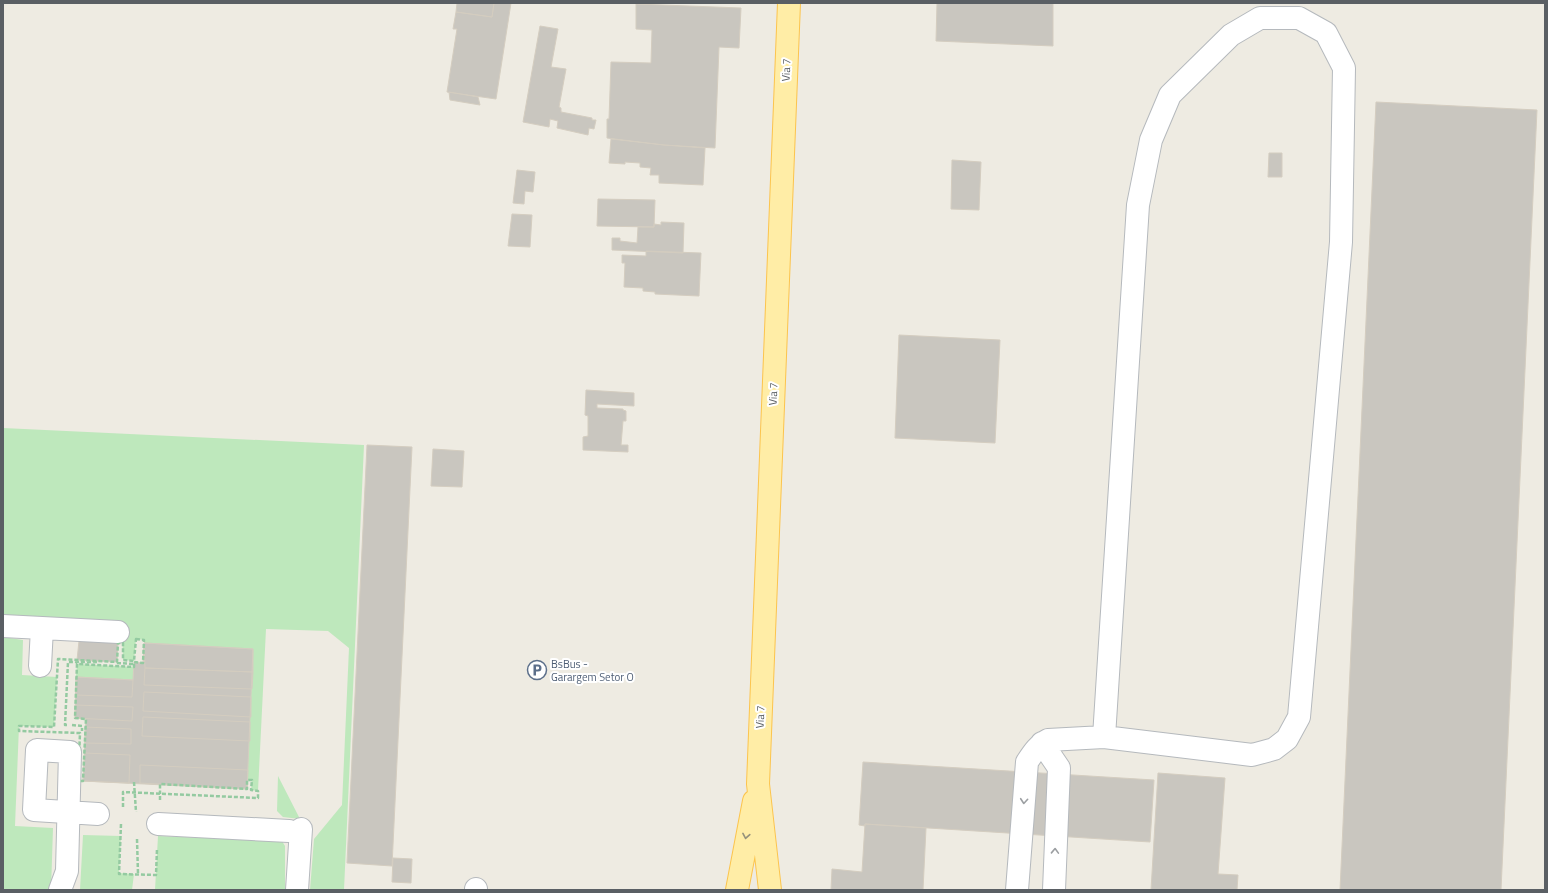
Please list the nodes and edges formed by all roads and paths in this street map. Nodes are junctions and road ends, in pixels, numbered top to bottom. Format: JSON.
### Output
{"nodes":[{"id":1,"x":788,"y":3,"type":"edge"},
{"id":2,"x":3,"y":626,"type":"edge"},
{"id":3,"x":42,"y":628,"type":"junction"},
{"id":4,"x":118,"y":632,"type":"dead end"},
{"id":5,"x":134,"y":664,"type":"junction"},
{"id":6,"x":40,"y":666,"type":"dead end"},
{"id":7,"x":1104,"y":737,"type":"junction"},
{"id":8,"x":1042,"y":743,"type":"junction"},
{"id":9,"x":80,"y":781,"type":"junction"},
{"id":10,"x":758,"y":784,"type":"junction"},
{"id":11,"x":160,"y":793,"type":"joint"},
{"id":12,"x":98,"y":814,"type":"dead end"},
{"id":13,"x":158,"y":824,"type":"dead end"},
{"id":14,"x":60,"y":890,"type":"edge"},
{"id":15,"x":297,"y":890,"type":"edge"},
{"id":16,"x":737,"y":890,"type":"edge"},
{"id":17,"x":770,"y":890,"type":"edge"},
{"id":18,"x":1017,"y":890,"type":"edge"},
{"id":19,"x":1054,"y":890,"type":"edge"}],
"edges":[{"from":1,"to":10,"type":"main road","name":"Via 7"},
{"from":2,"to":3,"type":"lane"},
{"from":3,"to":4,"type":"lane"},
{"from":3,"to":6,"type":"lane"},
{"from":5,"to":9,"type":"path"},
{"from":5,"to":9,"type":"path"},
{"from":5,"to":9,"type":"path"},
{"from":7,"to":7,"type":"lane"},
{"from":7,"to":8,"type":"lane"},
{"from":8,"to":18,"type":"lane","one_way":true},
{"from":19,"to":8,"type":"lane","one_way":true},
{"from":10,"to":16,"type":"main road","name":"Via 7","one_way":true},
{"from":10,"to":17,"type":"main road","name":"Via 7"},
{"from":11,"to":11,"type":"path"},
{"from":12,"to":14,"type":"lane"},
{"from":13,"to":15,"type":"lane"}]}
